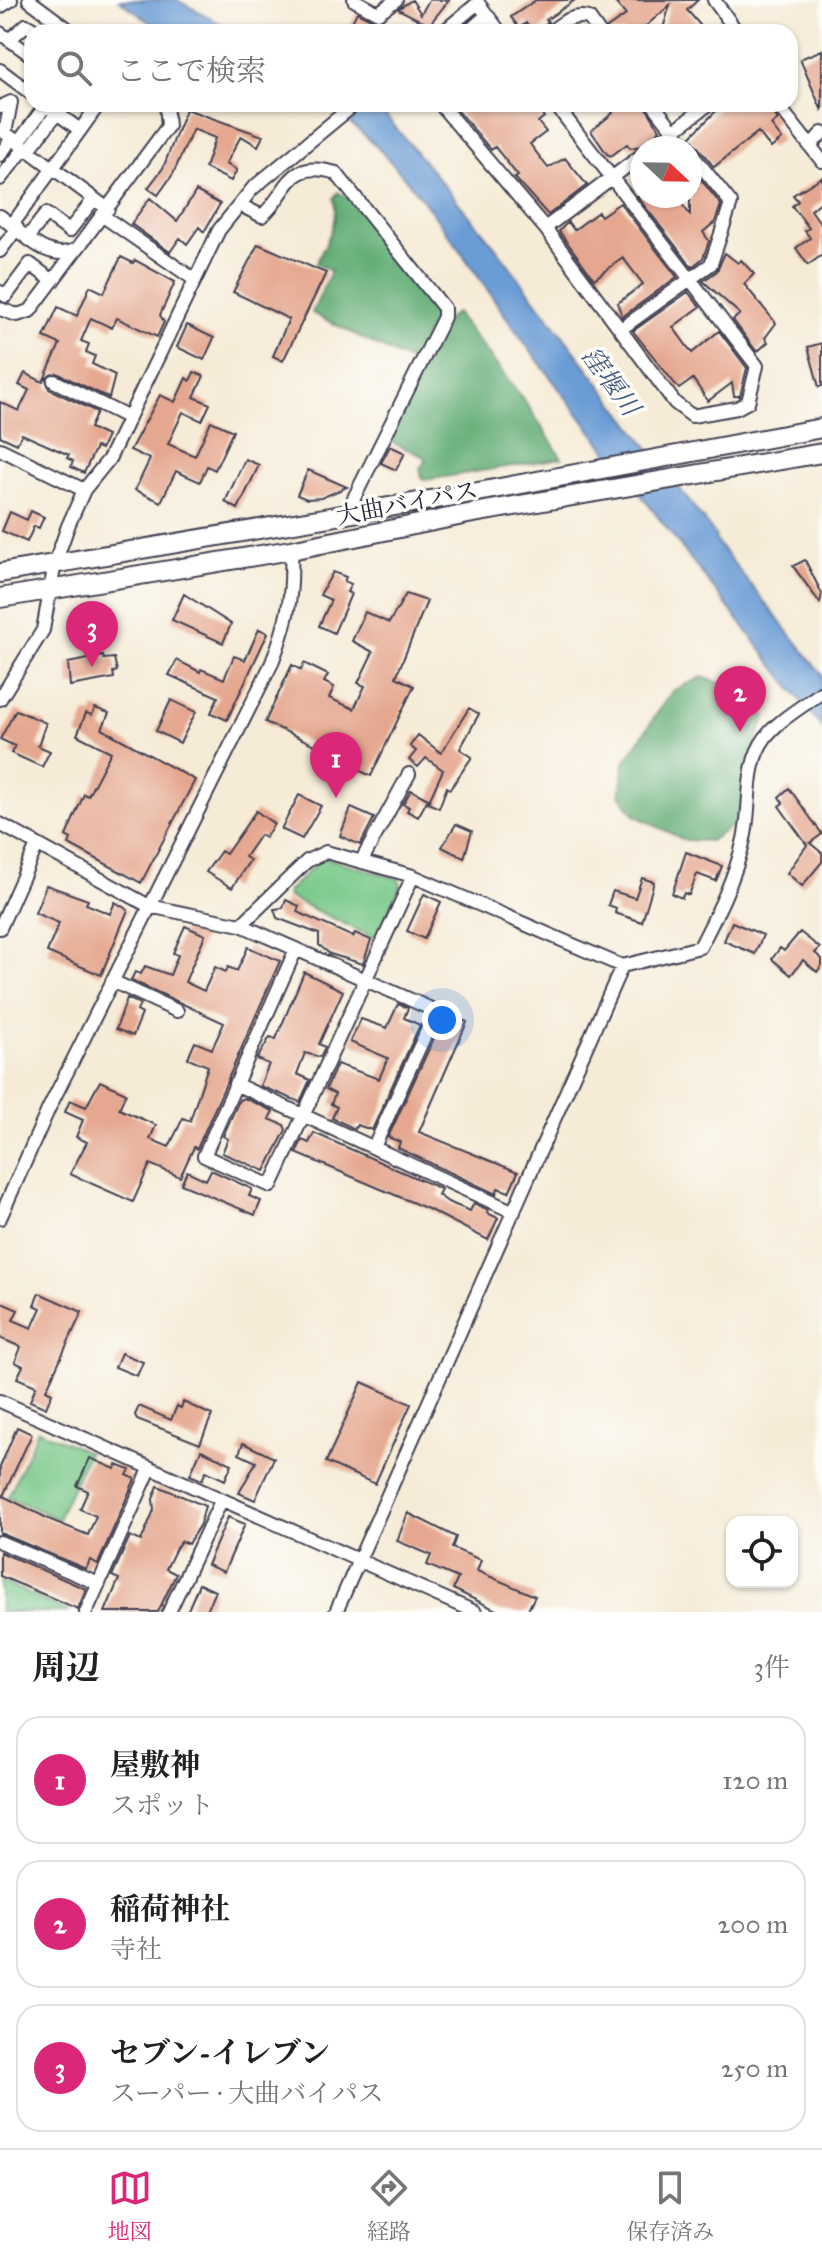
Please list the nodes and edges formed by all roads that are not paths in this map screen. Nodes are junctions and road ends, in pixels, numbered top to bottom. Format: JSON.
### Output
{"nodes":[{"id":1,"x":11,"y":0,"type":"edge"},
{"id":2,"x":29,"y":0,"type":"edge"},
{"id":3,"x":354,"y":0,"type":"edge"},
{"id":4,"x":396,"y":0,"type":"edge"},
{"id":5,"x":714,"y":0,"type":"edge"},
{"id":6,"x":478,"y":2,"type":"edge"},
{"id":7,"x":0,"y":7,"type":"edge"},
{"id":8,"x":487,"y":15,"type":"junction"},
{"id":9,"x":60,"y":24,"type":"edge"},
{"id":10,"x":452,"y":24,"type":"edge"},
{"id":11,"x":477,"y":24,"type":"edge"},
{"id":12,"x":494,"y":24,"type":"edge"},
{"id":13,"x":561,"y":24,"type":"edge"},
{"id":14,"x":593,"y":24,"type":"edge"},
{"id":15,"x":731,"y":24,"type":"edge"},
{"id":16,"x":24,"y":26,"type":"edge"},
{"id":17,"x":5,"y":36,"type":"edge"},
{"id":18,"x":24,"y":50,"type":"edge"},
{"id":19,"x":0,"y":70,"type":"edge"},
{"id":20,"x":24,"y":88,"type":"edge"},
{"id":21,"x":0,"y":107,"type":"edge"},
{"id":22,"x":44,"y":112,"type":"edge"},
{"id":23,"x":56,"y":112,"type":"edge"},
{"id":24,"x":92,"y":112,"type":"edge"},
{"id":25,"x":167,"y":112,"type":"edge"},
{"id":26,"x":345,"y":112,"type":"edge"},
{"id":27,"x":447,"y":112,"type":"edge"},
{"id":28,"x":561,"y":112,"type":"edge"},
{"id":29,"x":659,"y":112,"type":"edge"},
{"id":30,"x":698,"y":112,"type":"edge"},
{"id":31,"x":783,"y":112,"type":"edge"},
{"id":32,"x":80,"y":130,"type":"junction"},
{"id":33,"x":673,"y":131,"type":"junction"},
{"id":34,"x":822,"y":133,"type":"edge"},
{"id":35,"x":667,"y":136,"type":"edge"},
{"id":36,"x":677,"y":136,"type":"edge"},
{"id":37,"x":15,"y":140,"type":"edge"},
{"id":38,"x":810,"y":146,"type":"junction"},
{"id":39,"x":0,"y":155,"type":"edge"},
{"id":40,"x":822,"y":161,"type":"edge"},
{"id":41,"x":630,"y":164,"type":"edge"},
{"id":42,"x":702,"y":167,"type":"edge"},
{"id":43,"x":53,"y":168,"type":"junction"},
{"id":44,"x":0,"y":179,"type":"edge"},
{"id":45,"x":611,"y":179,"type":"junction"},
{"id":46,"x":94,"y":199,"type":"junction"},
{"id":47,"x":240,"y":205,"type":"junction"},
{"id":48,"x":106,"y":213,"type":"junction"},
{"id":49,"x":0,"y":216,"type":"edge"},
{"id":50,"x":14,"y":227,"type":"junction"},
{"id":51,"x":545,"y":228,"type":"junction"},
{"id":52,"x":28,"y":237,"type":"junction"},
{"id":53,"x":3,"y":242,"type":"edge"},
{"id":54,"x":77,"y":249,"type":"junction"},
{"id":55,"x":690,"y":279,"type":"junction"},
{"id":56,"x":195,"y":280,"type":"junction"},
{"id":57,"x":53,"y":281,"type":"junction"},
{"id":58,"x":0,"y":292,"type":"edge"},
{"id":59,"x":0,"y":309,"type":"edge"},
{"id":60,"x":621,"y":329,"type":"junction"},
{"id":61,"x":54,"y":381,"type":"dead end"},
{"id":62,"x":129,"y":418,"type":"junction"},
{"id":63,"x":822,"y":428,"type":"edge"},
{"id":64,"x":0,"y":449,"type":"edge"},
{"id":65,"x":822,"y":453,"type":"edge"},
{"id":66,"x":84,"y":490,"type":"junction"},
{"id":67,"x":353,"y":500,"type":"dead end"},
{"id":68,"x":291,"y":550,"type":"junction"},
{"id":69,"x":55,"y":563,"type":"junction"},
{"id":70,"x":0,"y":573,"type":"edge"},
{"id":71,"x":49,"y":589,"type":"junction"},
{"id":72,"x":0,"y":598,"type":"edge"},
{"id":73,"x":822,"y":692,"type":"edge"},
{"id":74,"x":0,"y":699,"type":"edge"},
{"id":75,"x":409,"y":774,"type":"dead end"},
{"id":76,"x":0,"y":824,"type":"edge"},
{"id":77,"x":37,"y":845,"type":"junction"},
{"id":78,"x":362,"y":860,"type":"junction"},
{"id":79,"x":413,"y":876,"type":"junction"},
{"id":80,"x":149,"y":906,"type":"junction"},
{"id":81,"x":241,"y":925,"type":"junction"},
{"id":82,"x":0,"y":928,"type":"edge"},
{"id":83,"x":296,"y":949,"type":"junction"},
{"id":84,"x":622,"y":966,"type":"junction"},
{"id":85,"x":366,"y":980,"type":"junction"},
{"id":86,"x":112,"y":981,"type":"junction"},
{"id":87,"x":177,"y":1011,"type":"dead end"},
{"id":88,"x":235,"y":1084,"type":"junction"},
{"id":89,"x":304,"y":1115,"type":"junction"},
{"id":90,"x":374,"y":1147,"type":"junction"},
{"id":91,"x":514,"y":1212,"type":"junction"},
{"id":92,"x":0,"y":1218,"type":"edge"},
{"id":93,"x":3,"y":1402,"type":"edge"},
{"id":94,"x":0,"y":1418,"type":"edge"},
{"id":95,"x":150,"y":1469,"type":"junction"},
{"id":96,"x":221,"y":1501,"type":"junction"},
{"id":97,"x":0,"y":1542,"type":"edge"},
{"id":98,"x":359,"y":1561,"type":"junction"},
{"id":99,"x":99,"y":1584,"type":"junction"},
{"id":100,"x":86,"y":1612,"type":"edge"},
{"id":101,"x":169,"y":1612,"type":"edge"},
{"id":102,"x":336,"y":1612,"type":"edge"},
{"id":103,"x":475,"y":1612,"type":"edge"}],
"edges":[{"from":1,"to":7,"type":"street"},
{"from":2,"to":9,"type":"street"},
{"from":3,"to":4,"type":"street"},
{"from":5,"to":15,"type":"street"},
{"from":6,"to":8,"type":"street"},
{"from":6,"to":10,"type":"street"},
{"from":8,"to":11,"type":"street"},
{"from":8,"to":12,"type":"street"},
{"from":13,"to":14,"type":"street"},
{"from":16,"to":17,"type":"street"},
{"from":17,"to":18,"type":"street"},
{"from":19,"to":20,"type":"street"},
{"from":21,"to":37,"type":"street"},
{"from":22,"to":37,"type":"street"},
{"from":23,"to":32,"type":"street"},
{"from":24,"to":32,"type":"street"},
{"from":25,"to":48,"type":"street"},
{"from":26,"to":47,"type":"street"},
{"from":27,"to":51,"type":"street"},
{"from":28,"to":45,"type":"street"},
{"from":29,"to":33,"type":"street"},
{"from":30,"to":33,"type":"street"},
{"from":31,"to":38,"type":"street"},
{"from":32,"to":43,"type":"street"},
{"from":33,"to":35,"type":"street"},
{"from":33,"to":36,"type":"street"},
{"from":34,"to":38,"type":"street"},
{"from":37,"to":39,"type":"street"},
{"from":37,"to":43,"type":"street"},
{"from":37,"to":44,"type":"street"},
{"from":38,"to":40,"type":"street"},
{"from":41,"to":45,"type":"street"},
{"from":42,"to":55,"type":"street"},
{"from":43,"to":46,"type":"street"},
{"from":43,"to":50,"type":"street"},
{"from":45,"to":51,"type":"street"},
{"from":45,"to":55,"type":"street"},
{"from":46,"to":48,"type":"street"},
{"from":46,"to":52,"type":"street"},
{"from":47,"to":56,"type":"street"},
{"from":47,"to":67,"type":"street"},
{"from":48,"to":54,"type":"street"},
{"from":48,"to":56,"type":"street"},
{"from":49,"to":50,"type":"street"},
{"from":50,"to":52,"type":"street"},
{"from":50,"to":53,"type":"street"},
{"from":51,"to":60,"type":"street"},
{"from":52,"to":54,"type":"street"},
{"from":54,"to":57,"type":"street"},
{"from":55,"to":60,"type":"street"},
{"from":55,"to":60,"type":"street"},
{"from":56,"to":62,"type":"street"},
{"from":57,"to":58,"type":"street"},
{"from":57,"to":59,"type":"street"},
{"from":61,"to":62,"type":"street"},
{"from":62,"to":66,"type":"street"},
{"from":63,"to":69,"type":"highway","name":"大曲バイパス"},
{"from":64,"to":66,"type":"street"},
{"from":65,"to":68,"type":"highway","name":"大曲バイパス"},
{"from":66,"to":69,"type":"street"},
{"from":68,"to":71,"type":"highway","name":"大曲バイパス"},
{"from":68,"to":80,"type":"street"},
{"from":69,"to":70,"type":"highway","name":"大曲バイパス"},
{"from":69,"to":71,"type":"street"},
{"from":71,"to":72,"type":"highway","name":"大曲バイパス"},
{"from":71,"to":74,"type":"street"},
{"from":73,"to":84,"type":"street"},
{"from":75,"to":78,"type":"street"},
{"from":76,"to":77,"type":"street"},
{"from":77,"to":80,"type":"street"},
{"from":77,"to":82,"type":"street"},
{"from":78,"to":79,"type":"street"},
{"from":78,"to":81,"type":"street"},
{"from":79,"to":84,"type":"street"},
{"from":79,"to":85,"type":"street"},
{"from":80,"to":81,"type":"street"},
{"from":80,"to":86,"type":"street"},
{"from":81,"to":83,"type":"street"},
{"from":83,"to":85,"type":"street"},
{"from":83,"to":88,"type":"street"},
{"from":84,"to":91,"type":"street"},
{"from":85,"to":89,"type":"street"},
{"from":85,"to":90,"type":"street"},
{"from":86,"to":87,"type":"street"},
{"from":86,"to":92,"type":"street"},
{"from":88,"to":89,"type":"street"},
{"from":88,"to":89,"type":"street"},
{"from":89,"to":90,"type":"street"},
{"from":90,"to":91,"type":"street"},
{"from":91,"to":98,"type":"street"},
{"from":93,"to":94,"type":"street"},
{"from":93,"to":95,"type":"street"},
{"from":95,"to":96,"type":"street"},
{"from":95,"to":99,"type":"street"},
{"from":96,"to":98,"type":"street"},
{"from":96,"to":101,"type":"street"},
{"from":97,"to":99,"type":"street"},
{"from":98,"to":102,"type":"street"},
{"from":98,"to":103,"type":"street"},
{"from":99,"to":100,"type":"street"}]}
